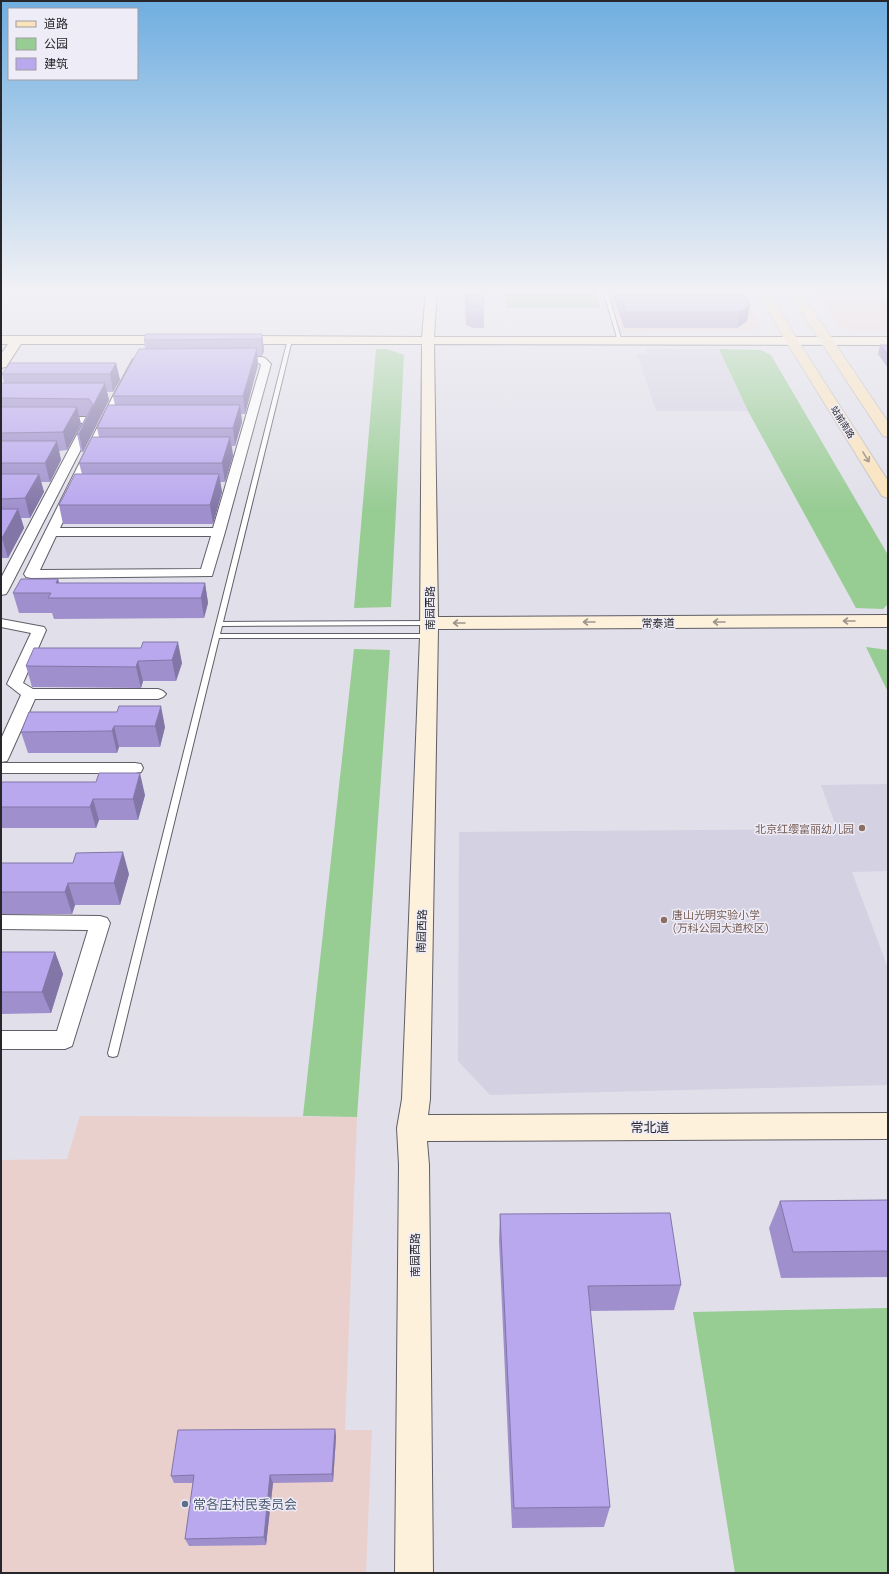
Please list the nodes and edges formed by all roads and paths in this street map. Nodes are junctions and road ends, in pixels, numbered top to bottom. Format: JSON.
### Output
{"nodes":[{"id":1,"x":135,"y":363,"type":"edge"},
{"id":2,"x":265,"y":363,"type":"edge"},
{"id":3,"x":284,"y":363,"type":"edge"},
{"id":4,"x":428,"y":363,"type":"edge"},
{"id":5,"x":806,"y":363,"type":"edge"},
{"id":6,"x":843,"y":363,"type":"edge"},
{"id":7,"x":107,"y":418,"type":"junction"},
{"id":8,"x":122,"y":418,"type":"edge"},
{"id":9,"x":236,"y":418,"type":"edge"},
{"id":10,"x":251,"y":418,"type":"junction"},
{"id":11,"x":48,"y":420,"type":"edge"},
{"id":12,"x":888,"y":433,"type":"edge"},
{"id":13,"x":91,"y":451,"type":"junction"},
{"id":14,"x":107,"y":451,"type":"edge"},
{"id":15,"x":226,"y":451,"type":"edge"},
{"id":16,"x":242,"y":451,"type":"junction"},
{"id":17,"x":56,"y":455,"type":"edge"},
{"id":18,"x":72,"y":455,"type":"junction"},
{"id":19,"x":40,"y":487,"type":"edge"},
{"id":20,"x":55,"y":487,"type":"junction"},
{"id":21,"x":73,"y":487,"type":"junction"},
{"id":22,"x":89,"y":487,"type":"edge"},
{"id":23,"x":216,"y":487,"type":"edge"},
{"id":24,"x":232,"y":487,"type":"junction"},
{"id":25,"x":888,"y":493,"type":"edge"},
{"id":26,"x":22,"y":523,"type":"edge"},
{"id":27,"x":37,"y":523,"type":"junction"},
{"id":28,"x":52,"y":532,"type":"junction"},
{"id":29,"x":219,"y":532,"type":"junction"},
{"id":30,"x":1,"y":565,"type":"edge"},
{"id":31,"x":15,"y":565,"type":"junction"},
{"id":32,"x":1,"y":591,"type":"edge"},
{"id":33,"x":888,"y":621,"type":"edge"},
{"id":34,"x":1,"y":623,"type":"edge"},
{"id":35,"x":220,"y":624,"type":"junction"},
{"id":36,"x":429,"y":630,"type":"junction"},
{"id":37,"x":888,"y":634,"type":"edge"},
{"id":38,"x":217,"y":636,"type":"junction"},
{"id":39,"x":8,"y":684,"type":"edge"},
{"id":40,"x":29,"y":694,"type":"junction"},
{"id":41,"x":158,"y":694,"type":"dead end"},
{"id":42,"x":2,"y":753,"type":"edge"},
{"id":43,"x":1,"y":768,"type":"edge"},
{"id":44,"x":135,"y":768,"type":"dead end"},
{"id":45,"x":1,"y":922,"type":"edge"},
{"id":46,"x":1,"y":1040,"type":"edge"},
{"id":47,"x":113,"y":1053,"type":"dead end"},
{"id":48,"x":888,"y":1126,"type":"edge"},
{"id":49,"x":412,"y":1128,"type":"junction"},
{"id":50,"x":414,"y":1573,"type":"edge"}],
"edges":[{"from":1,"to":7,"type":"street"},
{"from":2,"to":10,"type":"street"},
{"from":3,"to":35,"type":"lane"},
{"from":4,"to":36,"type":"street","name":"南园西路"},
{"from":5,"to":25,"type":"main road","name":"站前南路","one_way":true},
{"from":6,"to":12,"type":"main road"},
{"from":7,"to":8,"type":"street"},
{"from":7,"to":13,"type":"street"},
{"from":9,"to":10,"type":"street"},
{"from":10,"to":16,"type":"street"},
{"from":11,"to":18,"type":"street"},
{"from":13,"to":14,"type":"street"},
{"from":13,"to":21,"type":"street"},
{"from":15,"to":16,"type":"street"},
{"from":16,"to":24,"type":"street"},
{"from":17,"to":18,"type":"street"},
{"from":18,"to":20,"type":"street"},
{"from":19,"to":20,"type":"street"},
{"from":20,"to":27,"type":"street"},
{"from":21,"to":22,"type":"street"},
{"from":21,"to":28,"type":"street"},
{"from":23,"to":24,"type":"street"},
{"from":24,"to":29,"type":"street"},
{"from":26,"to":27,"type":"street"},
{"from":27,"to":31,"type":"street"},
{"from":28,"to":29,"type":"street"},
{"from":28,"to":29,"type":"street"},
{"from":30,"to":31,"type":"street"},
{"from":31,"to":32,"type":"street"},
{"from":33,"to":36,"type":"street","name":"常泰道","one_way":true},
{"from":34,"to":39,"type":"street"},
{"from":35,"to":36,"type":"lane"},
{"from":35,"to":38,"type":"lane"},
{"from":36,"to":37,"type":"street","name":"常泰道"},
{"from":36,"to":38,"type":"lane"},
{"from":36,"to":49,"type":"street","name":"南园西路"},
{"from":38,"to":47,"type":"lane"},
{"from":39,"to":40,"type":"street"},
{"from":40,"to":41,"type":"street"},
{"from":40,"to":42,"type":"street"},
{"from":43,"to":44,"type":"street"},
{"from":45,"to":46,"type":"street"},
{"from":48,"to":49,"type":"street","name":"常北道"},
{"from":49,"to":50,"type":"street","name":"南园西路"}]}
